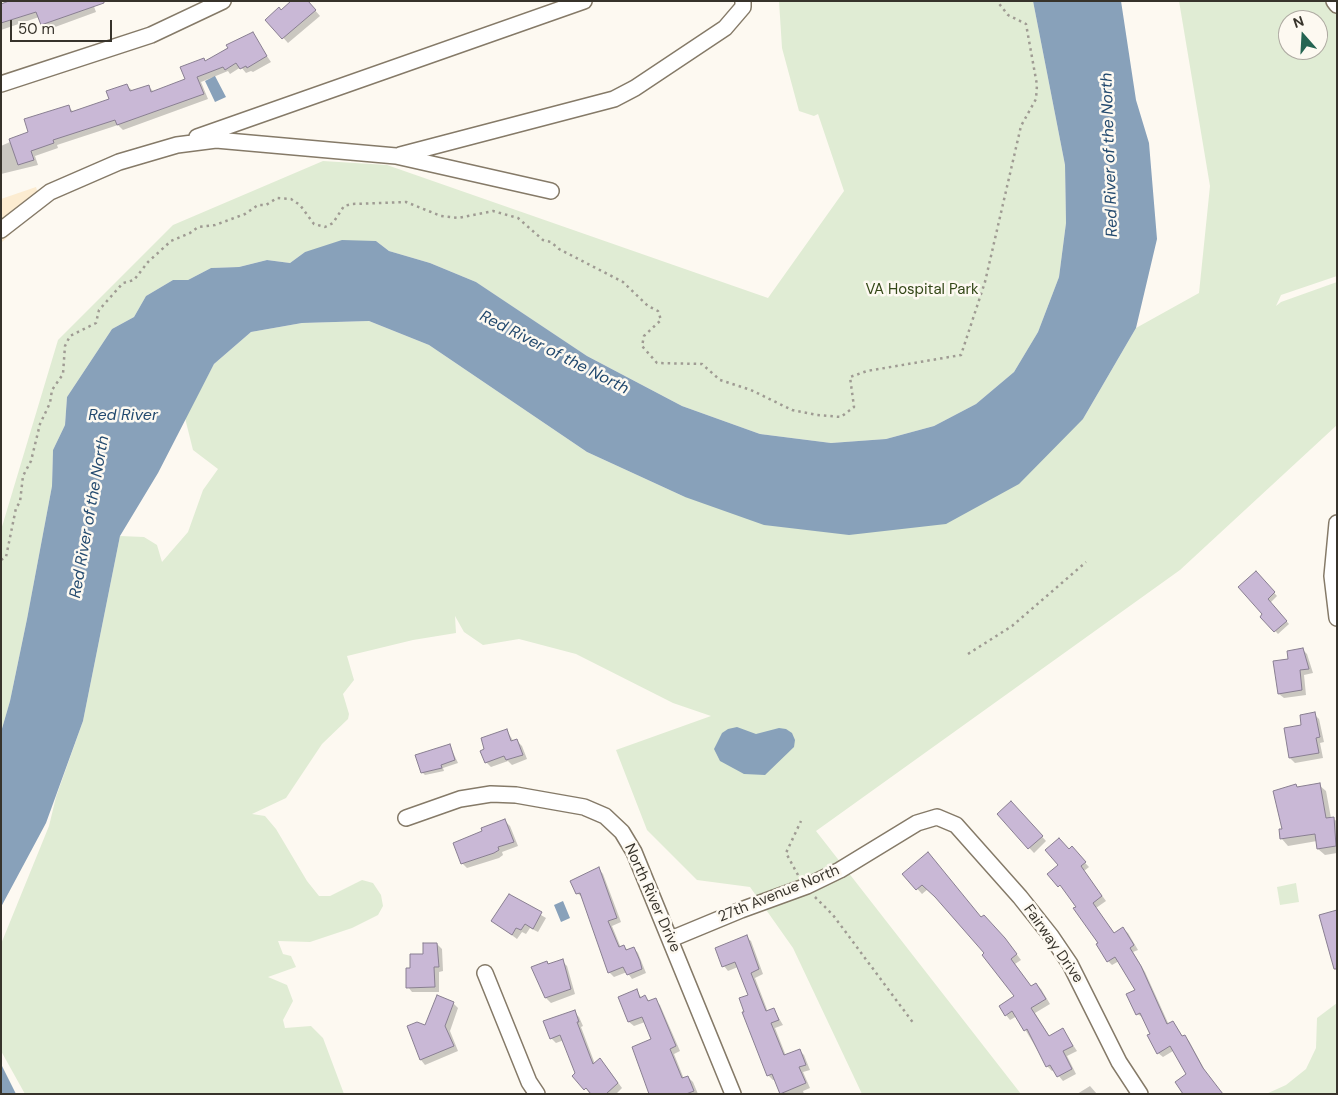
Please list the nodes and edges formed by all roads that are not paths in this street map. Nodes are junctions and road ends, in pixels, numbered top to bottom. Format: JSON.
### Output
{"nodes":[{"id":1,"x":223,"y":1,"type":"edge"},
{"id":2,"x":584,"y":1,"type":"edge"},
{"id":3,"x":743,"y":1,"type":"edge"},
{"id":4,"x":1334,"y":1,"type":"edge"},
{"id":5,"x":1337,"y":6,"type":"edge"},
{"id":6,"x":1,"y":84,"type":"edge"},
{"id":7,"x":177,"y":146,"type":"junction"},
{"id":8,"x":396,"y":156,"type":"junction"},
{"id":9,"x":551,"y":191,"type":"dead end"},
{"id":10,"x":1,"y":230,"type":"edge"},
{"id":11,"x":1337,"y":523,"type":"edge"},
{"id":12,"x":1337,"y":618,"type":"edge"},
{"id":13,"x":937,"y":817,"type":"joint"},
{"id":14,"x":406,"y":818,"type":"dead end"},
{"id":15,"x":671,"y":939,"type":"junction"},
{"id":16,"x":485,"y":972,"type":"dead end"},
{"id":17,"x":537,"y":1094,"type":"edge"},
{"id":18,"x":734,"y":1094,"type":"edge"},
{"id":19,"x":1140,"y":1094,"type":"edge"}],
"edges":[{"from":1,"to":6,"type":"street"},
{"from":2,"to":7,"type":"street"},
{"from":3,"to":8,"type":"street"},
{"from":4,"to":5,"type":"street"},
{"from":7,"to":8,"type":"street"},
{"from":7,"to":10,"type":"street"},
{"from":8,"to":9,"type":"street"},
{"from":11,"to":12,"type":"street"},
{"from":13,"to":15,"type":"street","name":"27th Avenue North"},
{"from":13,"to":19,"type":"street","name":"Fairway Drive"},
{"from":14,"to":15,"type":"street","name":"North River Drive"},
{"from":15,"to":18,"type":"street","name":"North River Drive"},
{"from":16,"to":17,"type":"street"}]}
